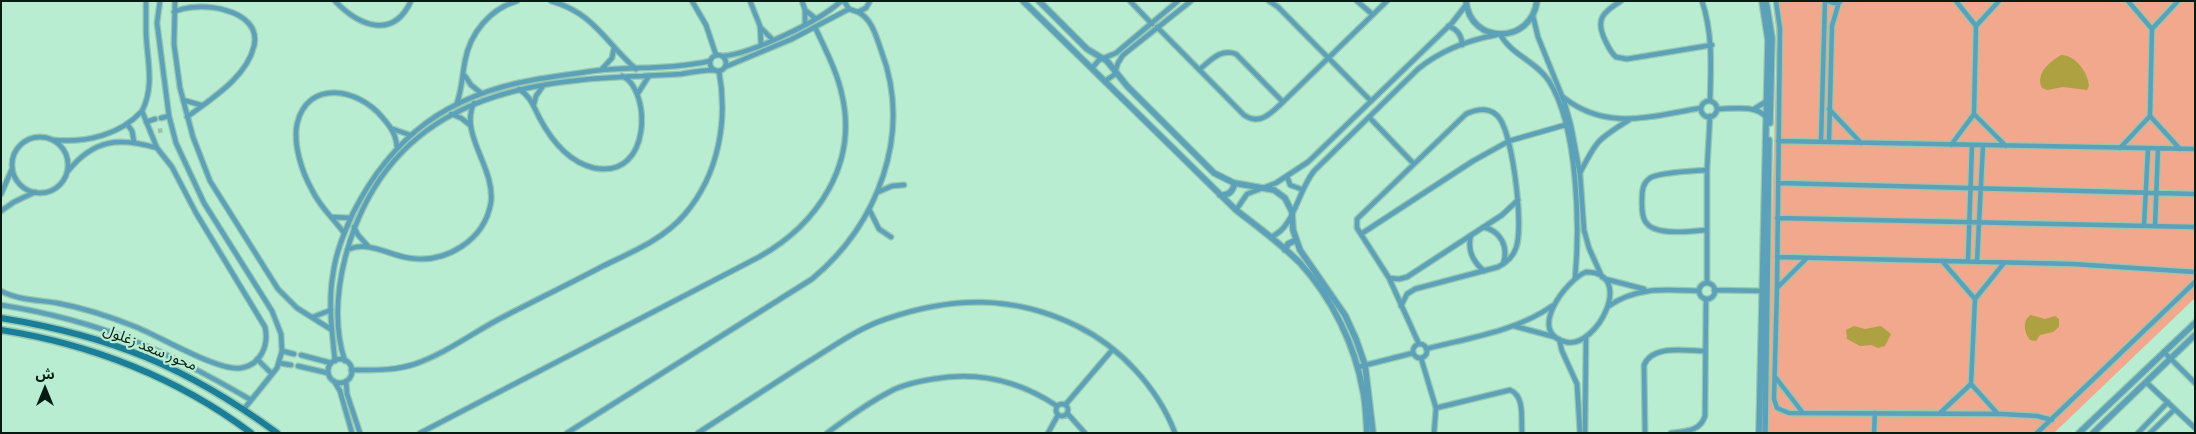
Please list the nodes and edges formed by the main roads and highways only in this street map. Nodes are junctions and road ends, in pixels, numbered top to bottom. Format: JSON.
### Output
{"nodes":[{"id":1,"x":1,"y":318,"type":"edge"},
{"id":2,"x":1,"y":330,"type":"edge"},
{"id":3,"x":251,"y":433,"type":"edge"},
{"id":4,"x":277,"y":433,"type":"edge"}],
"edges":[{"from":1,"to":4,"type":"main road","name":"محور سعد زغلول"},
{"from":2,"to":3,"type":"main road","name":"محور سعد زغلول"}]}
